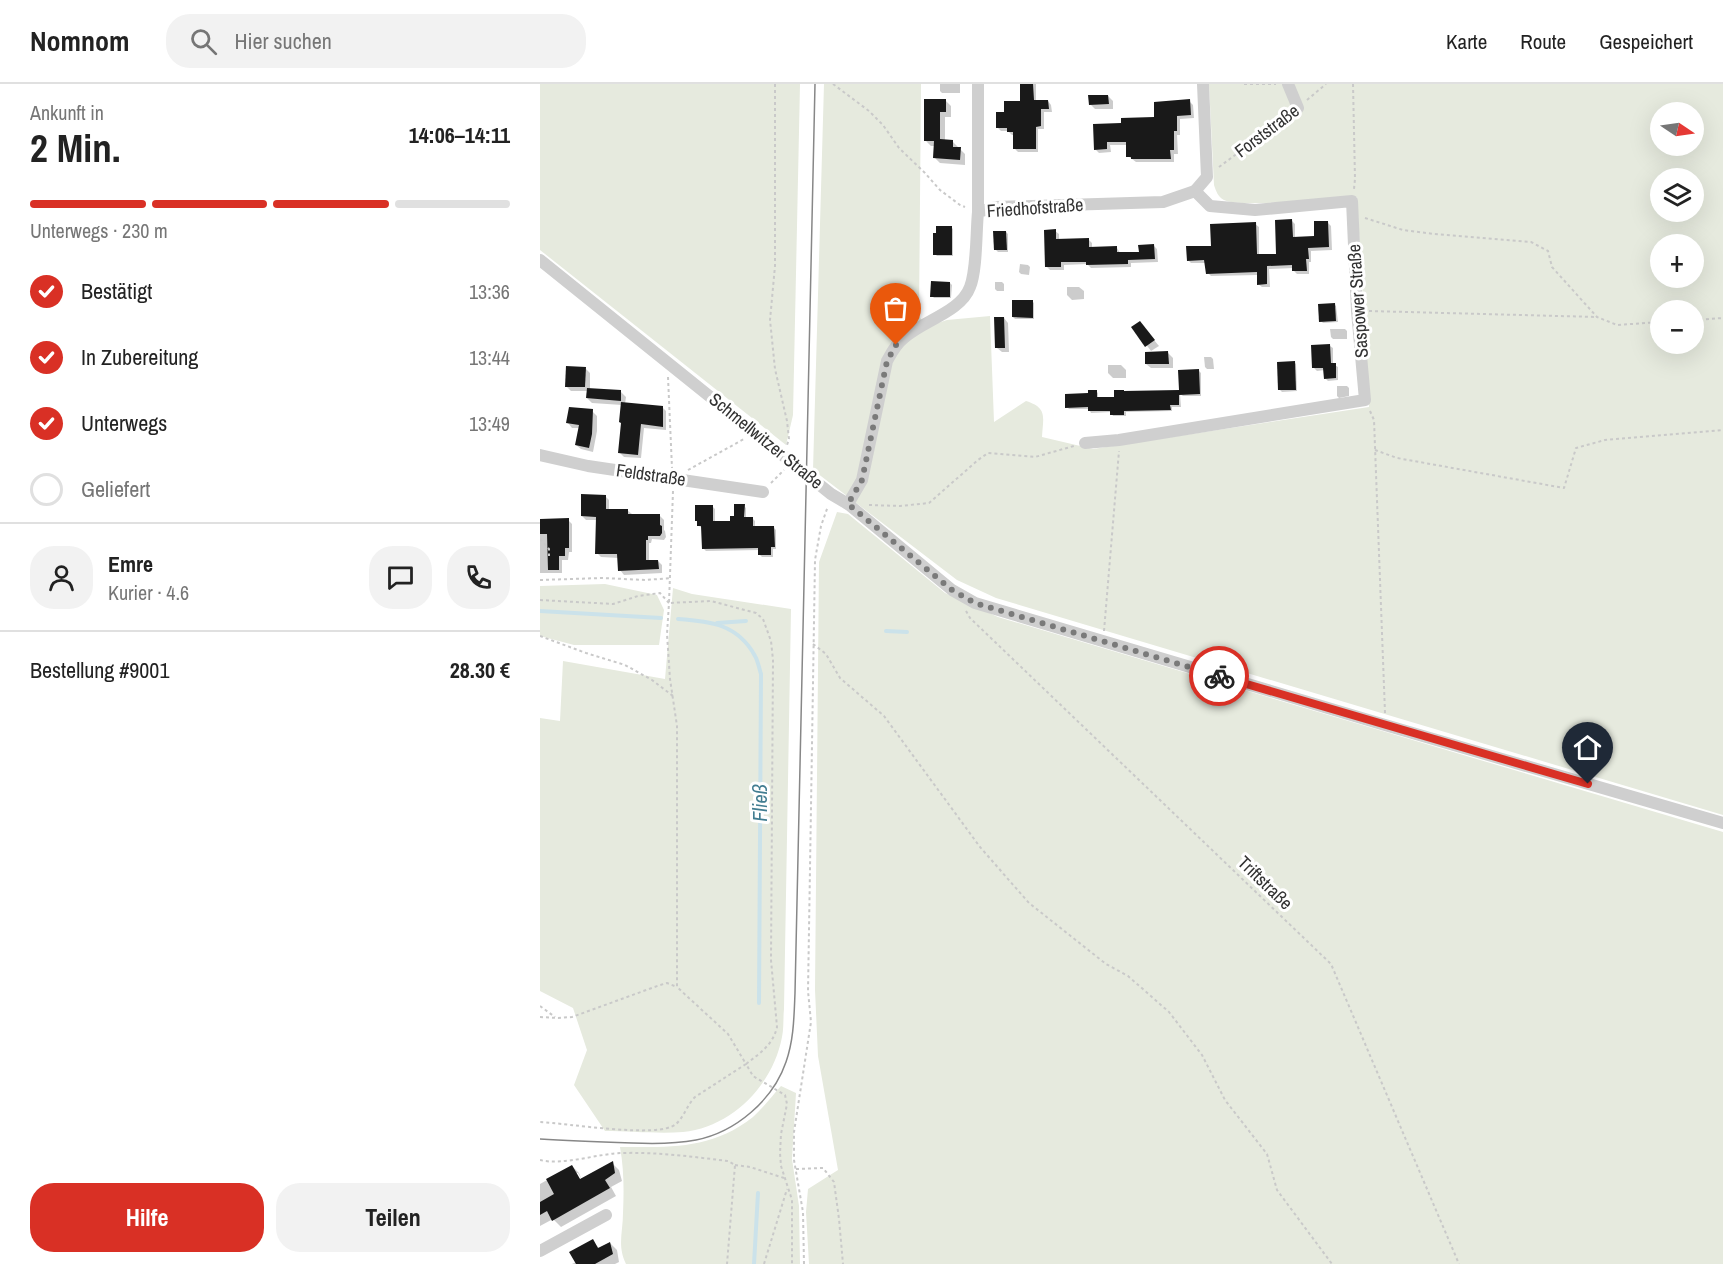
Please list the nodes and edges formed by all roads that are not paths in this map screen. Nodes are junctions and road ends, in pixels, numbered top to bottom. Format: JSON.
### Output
{"nodes":[{"id":1,"x":978,"y":84,"type":"edge"},
{"id":2,"x":1203,"y":84,"type":"edge"},
{"id":3,"x":1288,"y":84,"type":"edge"},
{"id":4,"x":1298,"y":108,"type":"road end"},
{"id":5,"x":1195,"y":191,"type":"junction"},
{"id":6,"x":978,"y":212,"type":"junction"},
{"id":7,"x":540,"y":260,"type":"edge"},
{"id":8,"x":1085,"y":443,"type":"road end"},
{"id":9,"x":540,"y":454,"type":"edge"},
{"id":10,"x":763,"y":492,"type":"road end"},
{"id":11,"x":848,"y":504,"type":"junction"},
{"id":12,"x":1723,"y":823,"type":"edge"},
{"id":13,"x":606,"y":1215,"type":"dead end"},
{"id":14,"x":540,"y":1251,"type":"edge"}],
"edges":[{"from":1,"to":6,"type":"street"},
{"from":2,"to":5,"type":"street","name":"Forststraße"},
{"from":3,"to":4,"type":"street"},
{"from":5,"to":6,"type":"street","name":"Friedhofstraße"},
{"from":5,"to":8,"type":"street","name":"Saspower Straße"},
{"from":6,"to":11,"type":"street","name":"Friedhofstraße"},
{"from":7,"to":11,"type":"street","name":"Schmellwitzer Straße"},
{"from":9,"to":10,"type":"street","name":"Feldstraße"},
{"from":11,"to":12,"type":"street","name":"Schmellwitzer Straße"},
{"from":13,"to":14,"type":"street"}]}
